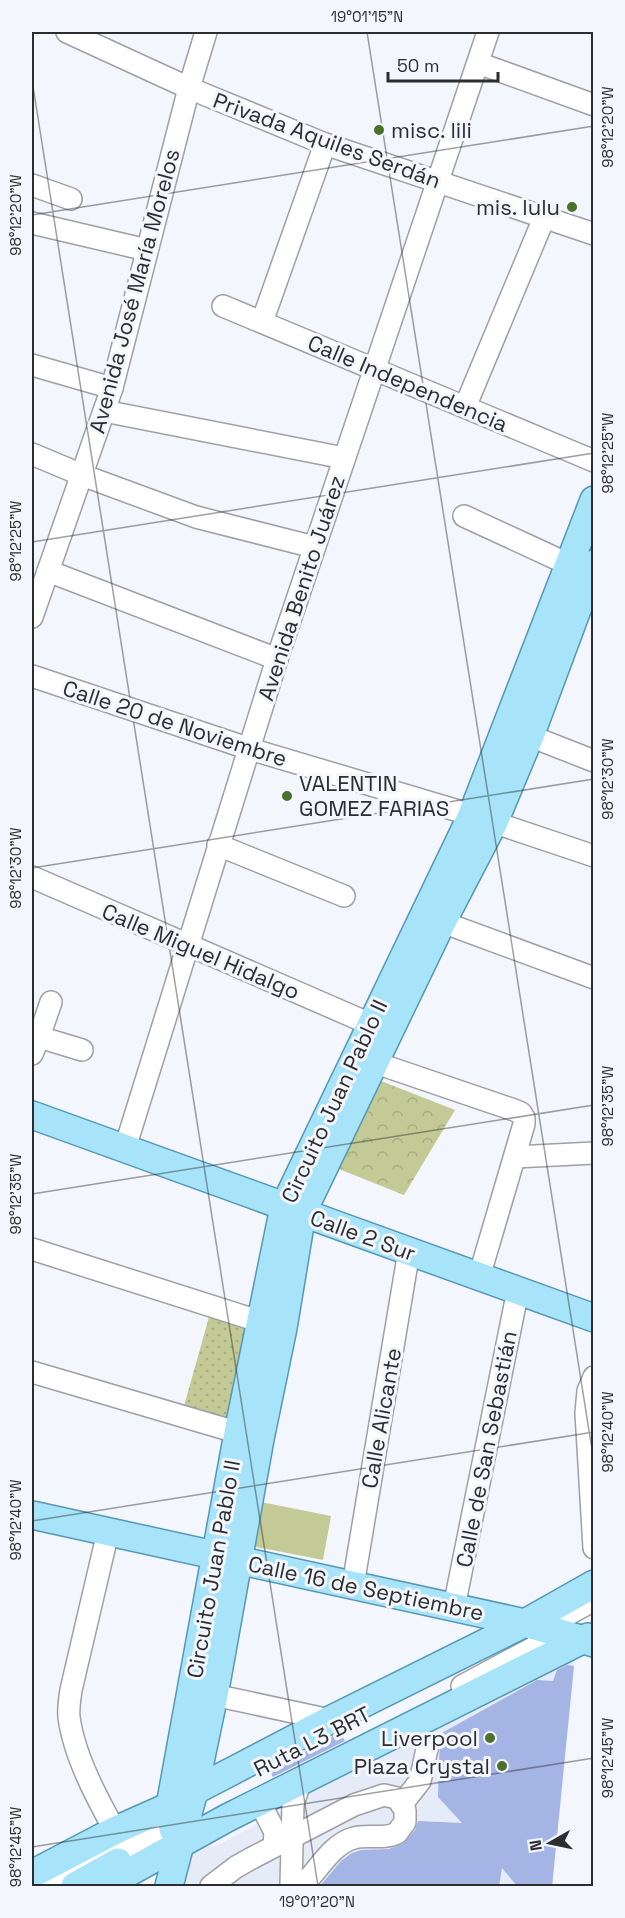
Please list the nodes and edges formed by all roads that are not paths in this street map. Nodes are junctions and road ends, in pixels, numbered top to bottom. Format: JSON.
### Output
{"nodes":[{"id":1,"x":67,"y":32,"type":"edge"},
{"id":2,"x":206,"y":32,"type":"edge"},
{"id":3,"x":488,"y":32,"type":"edge"},
{"id":4,"x":478,"y":63,"type":"junction"},
{"id":5,"x":189,"y":88,"type":"junction"},
{"id":6,"x":594,"y":105,"type":"edge"},
{"id":7,"x":325,"y":144,"type":"junction"},
{"id":8,"x":437,"y":182,"type":"junction"},
{"id":9,"x":32,"y":185,"type":"edge"},
{"id":10,"x":71,"y":199,"type":"dead end"},
{"id":11,"x":544,"y":218,"type":"junction"},
{"id":12,"x":32,"y":223,"type":"edge"},
{"id":13,"x":594,"y":234,"type":"edge"},
{"id":14,"x":147,"y":250,"type":"junction"},
{"id":15,"x":223,"y":306,"type":"dead end"},
{"id":16,"x":262,"y":322,"type":"junction"},
{"id":17,"x":32,"y":365,"type":"edge"},
{"id":18,"x":373,"y":370,"type":"junction"},
{"id":19,"x":112,"y":388,"type":"junction"},
{"id":20,"x":465,"y":407,"type":"junction"},
{"id":21,"x":104,"y":411,"type":"junction"},
{"id":22,"x":32,"y":454,"type":"edge"},
{"id":23,"x":344,"y":459,"type":"junction"},
{"id":24,"x":594,"y":461,"type":"edge"},
{"id":25,"x":82,"y":475,"type":"junction"},
{"id":26,"x":594,"y":500,"type":"edge"},
{"id":27,"x":464,"y":516,"type":"dead end"},
{"id":28,"x":315,"y":547,"type":"junction"},
{"id":29,"x":582,"y":564,"type":"edge"},
{"id":30,"x":48,"y":571,"type":"junction"},
{"id":31,"x":32,"y":617,"type":"edge"},
{"id":32,"x":277,"y":659,"type":"junction"},
{"id":33,"x":32,"y":676,"type":"edge"},
{"id":34,"x":530,"y":736,"type":"junction"},
{"id":35,"x":250,"y":749,"type":"junction"},
{"id":36,"x":594,"y":761,"type":"edge"},
{"id":37,"x":483,"y":819,"type":"junction"},
{"id":38,"x":218,"y":845,"type":"junction"},
{"id":39,"x":594,"y":856,"type":"edge"},
{"id":40,"x":32,"y":877,"type":"edge"},
{"id":41,"x":344,"y":897,"type":"dead end"},
{"id":42,"x":442,"y":922,"type":"junction"},
{"id":43,"x":189,"y":946,"type":"junction"},
{"id":44,"x":594,"y":978,"type":"edge"},
{"id":45,"x":51,"y":1002,"type":"dead end"},
{"id":46,"x":370,"y":1024,"type":"junction"},
{"id":47,"x":35,"y":1046,"type":"edge"},
{"id":48,"x":82,"y":1050,"type":"dead end"},
{"id":49,"x":376,"y":1063,"type":"junction"},
{"id":50,"x":32,"y":1115,"type":"edge"},
{"id":51,"x":125,"y":1148,"type":"junction"},
{"id":52,"x":594,"y":1153,"type":"edge"},
{"id":53,"x":515,"y":1157,"type":"junction"},
{"id":54,"x":293,"y":1209,"type":"junction"},
{"id":55,"x":32,"y":1249,"type":"edge"},
{"id":56,"x":409,"y":1251,"type":"junction"},
{"id":57,"x":479,"y":1277,"type":"junction"},
{"id":58,"x":518,"y":1290,"type":"junction"},
{"id":59,"x":594,"y":1318,"type":"edge"},
{"id":60,"x":272,"y":1325,"type":"junction"},
{"id":61,"x":32,"y":1372,"type":"edge"},
{"id":62,"x":594,"y":1377,"type":"edge"},
{"id":63,"x":249,"y":1436,"type":"junction"},
{"id":64,"x":591,"y":1465,"type":"edge"},
{"id":65,"x":32,"y":1515,"type":"edge"},
{"id":66,"x":108,"y":1533,"type":"junction"},
{"id":67,"x":594,"y":1548,"type":"edge"},
{"id":68,"x":228,"y":1558,"type":"junction"},
{"id":69,"x":594,"y":1584,"type":"edge"},
{"id":70,"x":353,"y":1585,"type":"junction"},
{"id":71,"x":594,"y":1600,"type":"edge"},
{"id":72,"x":454,"y":1607,"type":"junction"},
{"id":73,"x":570,"y":1631,"type":"edge"},
{"id":74,"x":214,"y":1695,"type":"junction"},
{"id":75,"x":330,"y":1720,"type":"junction"},
{"id":76,"x":427,"y":1749,"type":"dead end"},
{"id":77,"x":301,"y":1780,"type":"junction"},
{"id":78,"x":258,"y":1802,"type":"junction"},
{"id":79,"x":402,"y":1804,"type":"junction"},
{"id":80,"x":294,"y":1837,"type":"junction"},
{"id":81,"x":148,"y":1839,"type":"edge"},
{"id":82,"x":274,"y":1846,"type":"junction"},
{"id":83,"x":32,"y":1874,"type":"edge"},
{"id":84,"x":32,"y":1883,"type":"edge"},
{"id":85,"x":35,"y":1887,"type":"edge"},
{"id":86,"x":44,"y":1887,"type":"edge"},
{"id":87,"x":66,"y":1887,"type":"edge"},
{"id":88,"x":75,"y":1887,"type":"edge"},
{"id":89,"x":82,"y":1887,"type":"edge"},
{"id":90,"x":104,"y":1887,"type":"edge"},
{"id":91,"x":169,"y":1887,"type":"edge"},
{"id":92,"x":211,"y":1887,"type":"edge"},
{"id":93,"x":291,"y":1887,"type":"edge"},
{"id":94,"x":302,"y":1887,"type":"edge"}],
"edges":[{"from":1,"to":5,"type":"street","name":"Privada Aquiles Serdán"},
{"from":2,"to":5,"type":"street","name":"Avenida José María Morelos"},
{"from":3,"to":4,"type":"street","name":"Avenida Benito Juárez"},
{"from":4,"to":6,"type":"street"},
{"from":4,"to":8,"type":"street","name":"Avenida Benito Juárez"},
{"from":5,"to":7,"type":"street","name":"Privada Aquiles Serdán"},
{"from":5,"to":14,"type":"street","name":"Avenida José María Morelos"},
{"from":7,"to":8,"type":"street","name":"Privada Aquiles Serdán"},
{"from":7,"to":16,"type":"street"},
{"from":8,"to":11,"type":"street","name":"Privada Aquiles Serdán"},
{"from":8,"to":18,"type":"street","name":"Avenida Benito Juárez"},
{"from":9,"to":10,"type":"street"},
{"from":11,"to":13,"type":"street","name":"Privada Aquiles Serdán"},
{"from":11,"to":20,"type":"street"},
{"from":12,"to":14,"type":"street"},
{"from":14,"to":19,"type":"street","name":"Avenida José María Morelos"},
{"from":15,"to":16,"type":"street","name":"Calle Independencia"},
{"from":16,"to":18,"type":"street","name":"Calle Independencia"},
{"from":17,"to":19,"type":"street"},
{"from":18,"to":20,"type":"street","name":"Calle Independencia"},
{"from":18,"to":23,"type":"street","name":"Avenida Benito Juárez"},
{"from":19,"to":21,"type":"street","name":"Avenida José María Morelos"},
{"from":20,"to":24,"type":"street","name":"Calle Independencia"},
{"from":21,"to":23,"type":"street"},
{"from":21,"to":25,"type":"street","name":"Avenida José María Morelos"},
{"from":22,"to":25,"type":"street"},
{"from":23,"to":28,"type":"street","name":"Avenida Benito Juárez"},
{"from":25,"to":28,"type":"street"},
{"from":25,"to":30,"type":"street","name":"Avenida José María Morelos"},
{"from":26,"to":29,"type":"main road","name":"Circuito Juan Pablo II"},
{"from":27,"to":29,"type":"street"},
{"from":28,"to":32,"type":"street","name":"Avenida Benito Juárez"},
{"from":29,"to":34,"type":"main road","name":"Circuito Juan Pablo II"},
{"from":29,"to":37,"type":"main road","name":"Circuito Juan Pablo II"},
{"from":30,"to":31,"type":"street","name":"Avenida José María Morelos"},
{"from":30,"to":32,"type":"street"},
{"from":32,"to":35,"type":"street","name":"Avenida Benito Juárez"},
{"from":33,"to":35,"type":"street","name":"Calle 20 de Noviembre"},
{"from":34,"to":36,"type":"street"},
{"from":34,"to":37,"type":"main road","name":"Circuito Juan Pablo II"},
{"from":35,"to":37,"type":"street","name":"Calle 20 de Noviembre"},
{"from":35,"to":38,"type":"street","name":"Avenida Benito Juárez"},
{"from":37,"to":39,"type":"street","name":"Calle 20 de Noviembre"},
{"from":37,"to":42,"type":"main road","name":"Circuito Juan Pablo II"},
{"from":37,"to":46,"type":"main road","name":"Circuito Juan Pablo II"},
{"from":38,"to":41,"type":"street"},
{"from":38,"to":43,"type":"street","name":"Avenida Benito Juárez"},
{"from":40,"to":43,"type":"street","name":"Calle Miguel Hidalgo"},
{"from":42,"to":44,"type":"street"},
{"from":42,"to":49,"type":"main road","name":"Circuito Juan Pablo II"},
{"from":43,"to":46,"type":"street","name":"Calle Miguel Hidalgo"},
{"from":43,"to":51,"type":"street","name":"Avenida Benito Juárez"},
{"from":45,"to":47,"type":"street"},
{"from":46,"to":54,"type":"main road","name":"Circuito Juan Pablo II"},
{"from":47,"to":48,"type":"street"},
{"from":49,"to":53,"type":"street"},
{"from":49,"to":54,"type":"main road","name":"Circuito Juan Pablo II"},
{"from":50,"to":51,"type":"main road","name":"Calle 2 Sur"},
{"from":51,"to":54,"type":"main road","name":"Calle 2 Sur"},
{"from":52,"to":53,"type":"street"},
{"from":53,"to":57,"type":"street"},
{"from":54,"to":56,"type":"main road","name":"Calle 2 Sur"},
{"from":54,"to":60,"type":"main road","name":"Circuito Juan Pablo II"},
{"from":55,"to":60,"type":"street"},
{"from":56,"to":57,"type":"main road","name":"Calle 2 Sur"},
{"from":56,"to":70,"type":"street","name":"Calle Alicante"},
{"from":57,"to":58,"type":"main road","name":"Calle 2 Sur"},
{"from":58,"to":59,"type":"main road","name":"Calle 2 Sur"},
{"from":58,"to":72,"type":"street","name":"Calle de San Sebastián"},
{"from":60,"to":63,"type":"main road","name":"Circuito Juan Pablo II"},
{"from":61,"to":63,"type":"street"},
{"from":62,"to":64,"type":"street"},
{"from":63,"to":68,"type":"main road","name":"Circuito Juan Pablo II"},
{"from":64,"to":67,"type":"street"},
{"from":65,"to":66,"type":"main road","name":"Calle 16 de Septiembre"},
{"from":66,"to":68,"type":"main road","name":"Calle 16 de Septiembre"},
{"from":66,"to":81,"type":"street"},
{"from":68,"to":70,"type":"main road","name":"Calle 16 de Septiembre"},
{"from":68,"to":74,"type":"main road","name":"Circuito Juan Pablo II"},
{"from":68,"to":81,"type":"main road","name":"Circuito Juan Pablo II"},
{"from":69,"to":73,"type":"main road"},
{"from":70,"to":72,"type":"main road","name":"Calle 16 de Septiembre"},
{"from":71,"to":73,"type":"street"},
{"from":72,"to":73,"type":"main road","name":"Calle 16 de Septiembre"},
{"from":73,"to":75,"type":"main road"},
{"from":73,"to":77,"type":"main road"},
{"from":73,"to":81,"type":"street"},
{"from":74,"to":75,"type":"street"},
{"from":74,"to":81,"type":"main road","name":"Circuito Juan Pablo II"},
{"from":75,"to":81,"type":"main road"},
{"from":76,"to":79,"type":"street"},
{"from":77,"to":78,"type":"main road"},
{"from":77,"to":80,"type":"street"},
{"from":78,"to":81,"type":"main road"},
{"from":78,"to":82,"type":"street"},
{"from":79,"to":80,"type":"street"},
{"from":79,"to":94,"type":"street"},
{"from":80,"to":82,"type":"street"},
{"from":80,"to":93,"type":"street"},
{"from":81,"to":83,"type":"main road"},
{"from":81,"to":84,"type":"street"},
{"from":81,"to":85,"type":"main road"},
{"from":81,"to":86,"type":"street"},
{"from":81,"to":87,"type":"street"},
{"from":81,"to":88,"type":"main road"},
{"from":81,"to":89,"type":"street"},
{"from":81,"to":90,"type":"main road"},
{"from":81,"to":91,"type":"main road","name":"Circuito Juan Pablo II"},
{"from":82,"to":92,"type":"street"}]}
